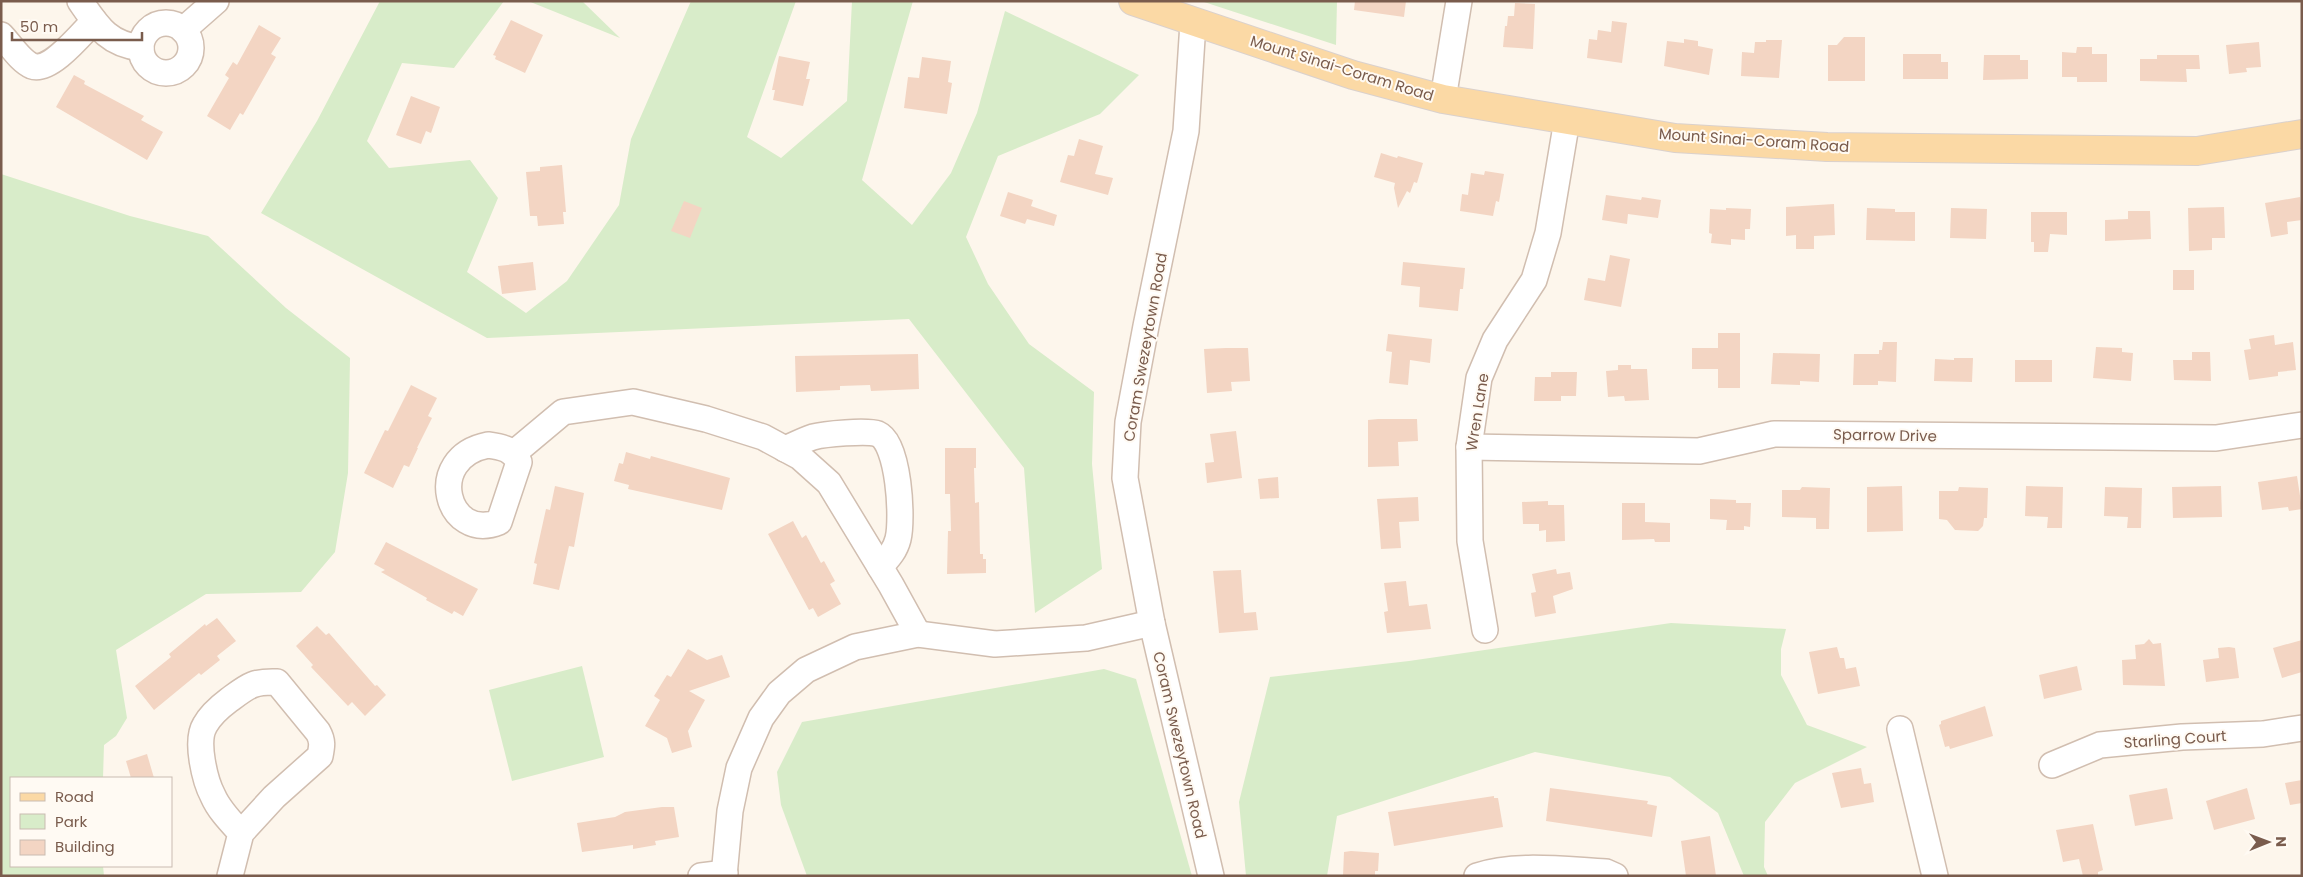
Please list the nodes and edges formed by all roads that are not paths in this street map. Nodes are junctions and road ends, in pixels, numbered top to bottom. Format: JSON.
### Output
{"nodes":[{"id":1,"x":216,"y":1,"type":"edge"},
{"id":2,"x":1133,"y":1,"type":"edge"},
{"id":3,"x":1459,"y":1,"type":"edge"},
{"id":4,"x":87,"y":11,"type":"edge"},
{"id":5,"x":1193,"y":23,"type":"junction"},
{"id":6,"x":183,"y":30,"type":"junction"},
{"id":7,"x":1,"y":35,"type":"edge"},
{"id":8,"x":141,"y":48,"type":"junction"},
{"id":9,"x":1444,"y":99,"type":"junction"},
{"id":10,"x":1567,"y":120,"type":"junction"},
{"id":11,"x":2302,"y":134,"type":"edge"},
{"id":12,"x":2302,"y":425,"type":"edge"},
{"id":13,"x":1469,"y":447,"type":"junction"},
{"id":14,"x":785,"y":450,"type":"junction"},
{"id":15,"x":514,"y":453,"type":"dead end"},
{"id":16,"x":880,"y":567,"type":"junction"},
{"id":17,"x":1152,"y":623,"type":"junction"},
{"id":18,"x":1485,"y":630,"type":"dead end"},
{"id":19,"x":918,"y":634,"type":"junction"},
{"id":20,"x":2302,"y":728,"type":"edge"},
{"id":21,"x":1900,"y":729,"type":"dead end"},
{"id":22,"x":2052,"y":764,"type":"dead end"},
{"id":23,"x":241,"y":833,"type":"junction"},
{"id":24,"x":717,"y":875,"type":"edge"},
{"id":25,"x":230,"y":876,"type":"edge"},
{"id":26,"x":1211,"y":876,"type":"edge"},
{"id":27,"x":1477,"y":876,"type":"edge"},
{"id":28,"x":1615,"y":876,"type":"edge"},
{"id":29,"x":1934,"y":876,"type":"edge"}],
"edges":[{"from":1,"to":6,"type":"street"},
{"from":2,"to":5,"type":"main road","name":"Mount Sinai-Coram Road"},
{"from":3,"to":9,"type":"street"},
{"from":4,"to":7,"type":"street"},
{"from":4,"to":8,"type":"street"},
{"from":5,"to":9,"type":"main road","name":"Mount Sinai-Coram Road"},
{"from":5,"to":17,"type":"street","name":"Coram Swezeytown Road"},
{"from":6,"to":8,"type":"street"},
{"from":6,"to":8,"type":"street"},
{"from":9,"to":10,"type":"main road","name":"Mount Sinai-Coram Road"},
{"from":10,"to":11,"type":"main road","name":"Mount Sinai-Coram Road"},
{"from":10,"to":13,"type":"street","name":"Wren Lane"},
{"from":12,"to":13,"type":"street","name":"Sparrow Drive"},
{"from":13,"to":18,"type":"street","name":"Wren Lane"},
{"from":14,"to":15,"type":"street"},
{"from":14,"to":16,"type":"street"},
{"from":14,"to":16,"type":"street"},
{"from":16,"to":19,"type":"street"},
{"from":17,"to":19,"type":"street"},
{"from":17,"to":26,"type":"street","name":"Coram Swezeytown Road"},
{"from":19,"to":24,"type":"street"},
{"from":20,"to":22,"type":"street","name":"Starling Court"},
{"from":21,"to":29,"type":"street"},
{"from":23,"to":23,"type":"street"},
{"from":23,"to":25,"type":"street"},
{"from":27,"to":28,"type":"street"}]}
